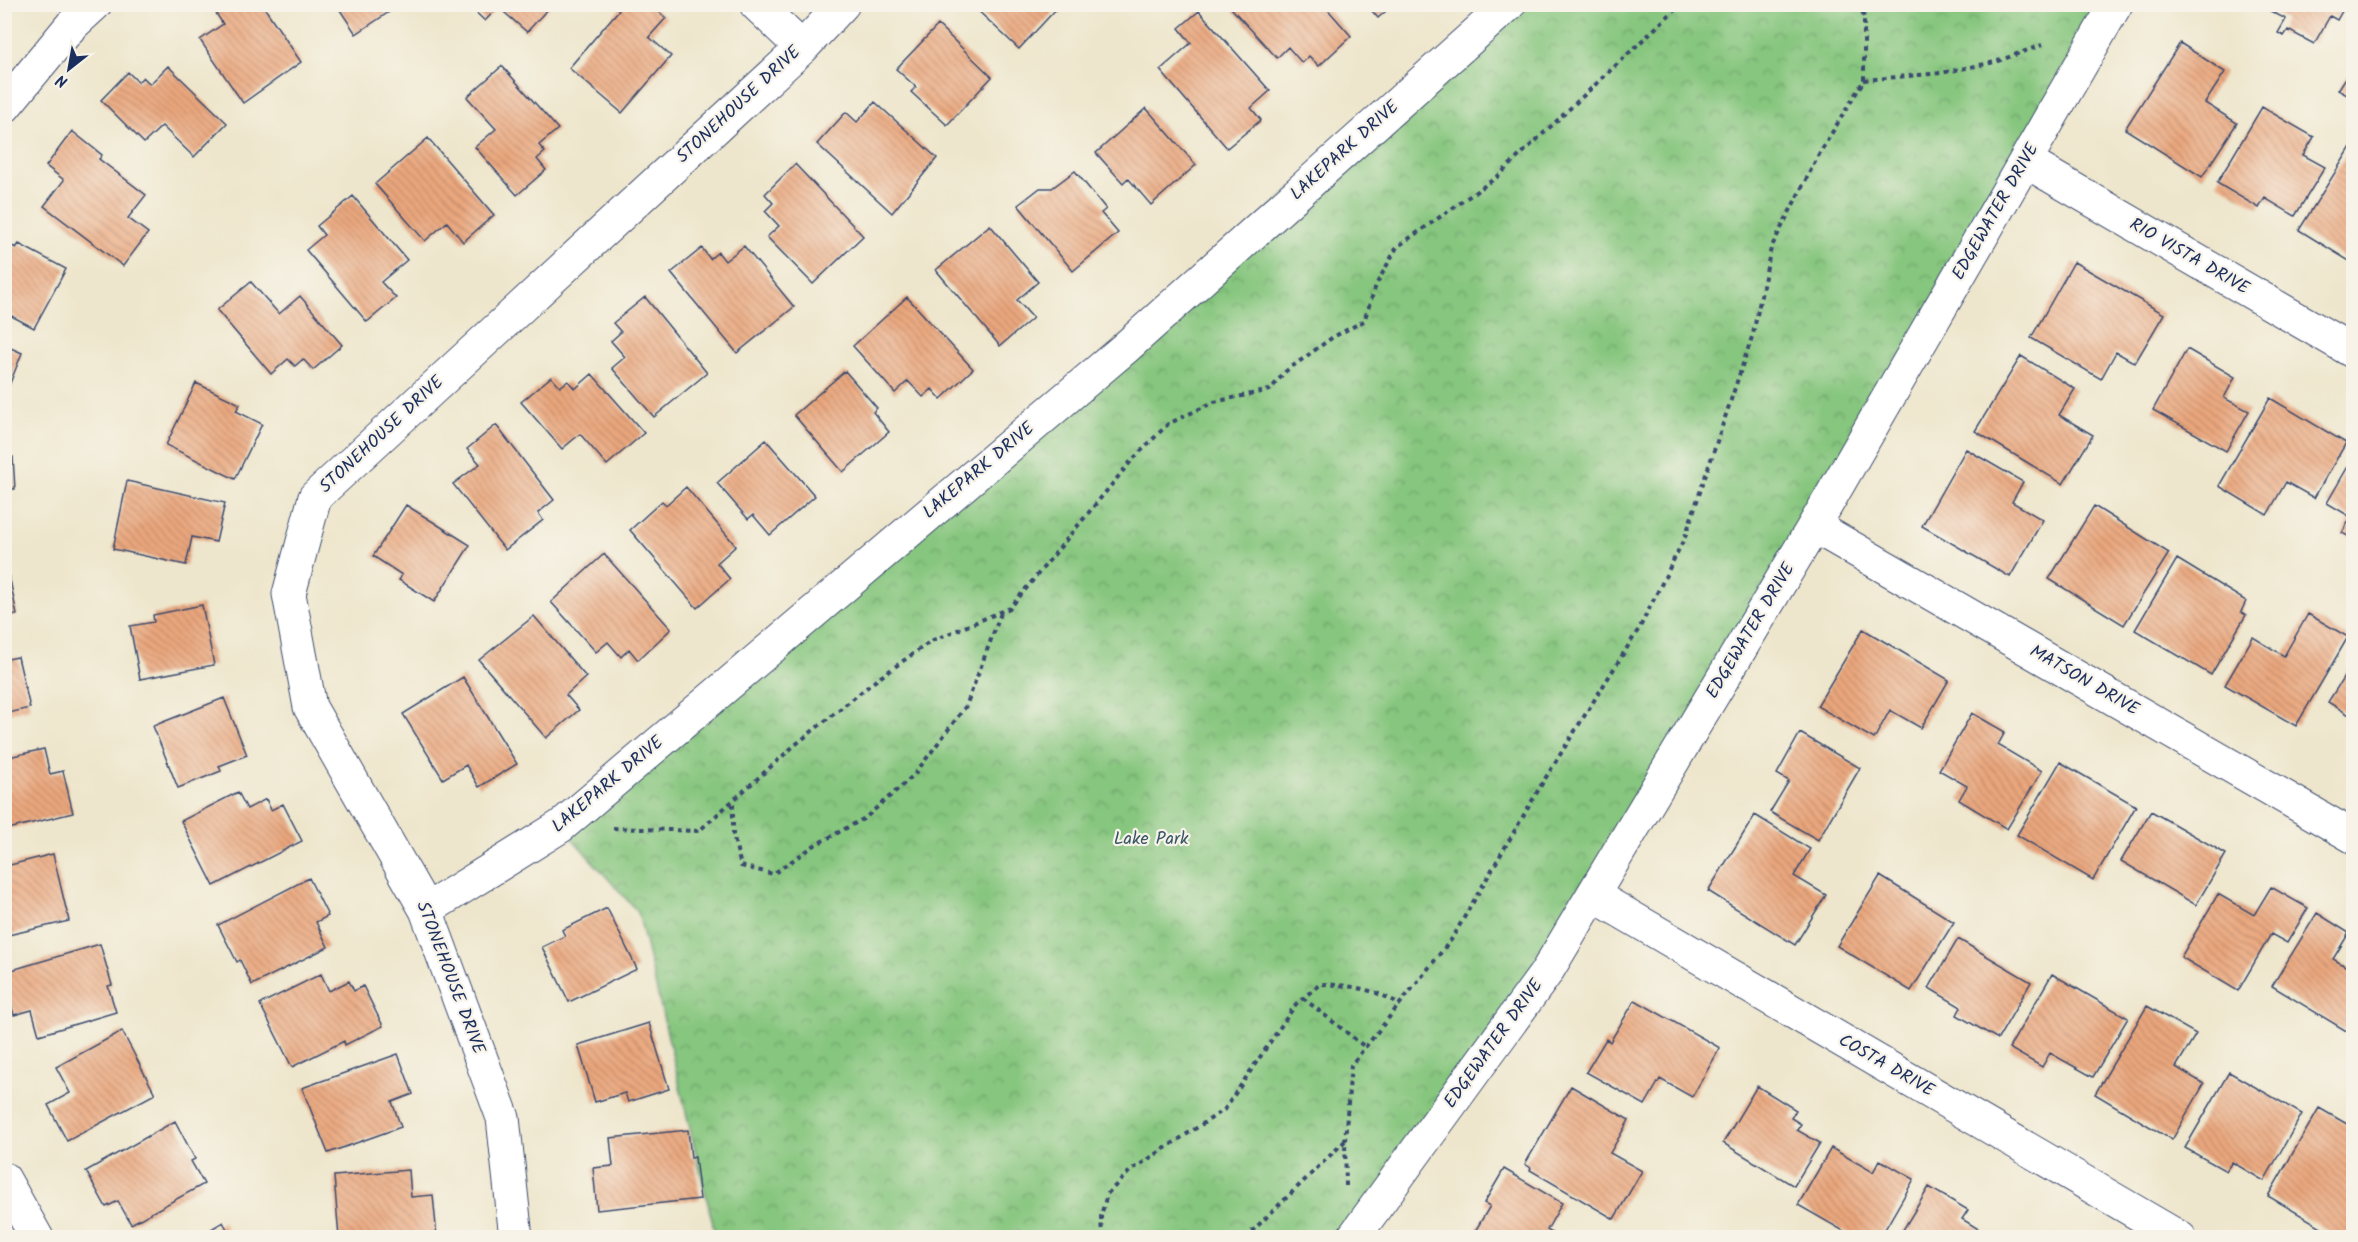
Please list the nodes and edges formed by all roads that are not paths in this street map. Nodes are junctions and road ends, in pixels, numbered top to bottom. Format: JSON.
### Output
{"nodes":[{"id":1,"x":96,"y":4,"type":"edge"},
{"id":2,"x":756,"y":4,"type":"edge"},
{"id":3,"x":843,"y":4,"type":"edge"},
{"id":4,"x":1509,"y":4,"type":"edge"},
{"id":5,"x":2116,"y":4,"type":"edge"},
{"id":6,"x":802,"y":48,"type":"junction"},
{"id":7,"x":4,"y":107,"type":"edge"},
{"id":8,"x":2025,"y":161,"type":"junction"},
{"id":9,"x":2354,"y":352,"type":"edge"},
{"id":10,"x":1814,"y":526,"type":"junction"},
{"id":11,"x":2354,"y":837,"type":"edge"},
{"id":12,"x":1593,"y":895,"type":"junction"},
{"id":13,"x":426,"y":910,"type":"junction"},
{"id":14,"x":4,"y":1179,"type":"edge"},
{"id":15,"x":37,"y":1238,"type":"edge"},
{"id":16,"x":516,"y":1238,"type":"edge"},
{"id":17,"x":1353,"y":1238,"type":"edge"},
{"id":18,"x":2180,"y":1238,"type":"edge"}],
"edges":[{"from":1,"to":7,"type":"street"},
{"from":2,"to":6,"type":"street"},
{"from":3,"to":6,"type":"street","name":"STONEHOUSE DRIVE"},
{"from":4,"to":13,"type":"street","name":"LAKEPARK DRIVE"},
{"from":5,"to":8,"type":"street","name":"EDGEWATER DRIVE"},
{"from":6,"to":13,"type":"street","name":"STONEHOUSE DRIVE"},
{"from":8,"to":9,"type":"street","name":"RIO VISTA DRIVE"},
{"from":8,"to":10,"type":"street","name":"EDGEWATER DRIVE"},
{"from":10,"to":11,"type":"street","name":"MATSON DRIVE"},
{"from":10,"to":12,"type":"street","name":"EDGEWATER DRIVE"},
{"from":12,"to":17,"type":"street","name":"EDGEWATER DRIVE"},
{"from":12,"to":18,"type":"street","name":"COSTA DRIVE"},
{"from":13,"to":16,"type":"street","name":"STONEHOUSE DRIVE"},
{"from":14,"to":15,"type":"street"}]}
